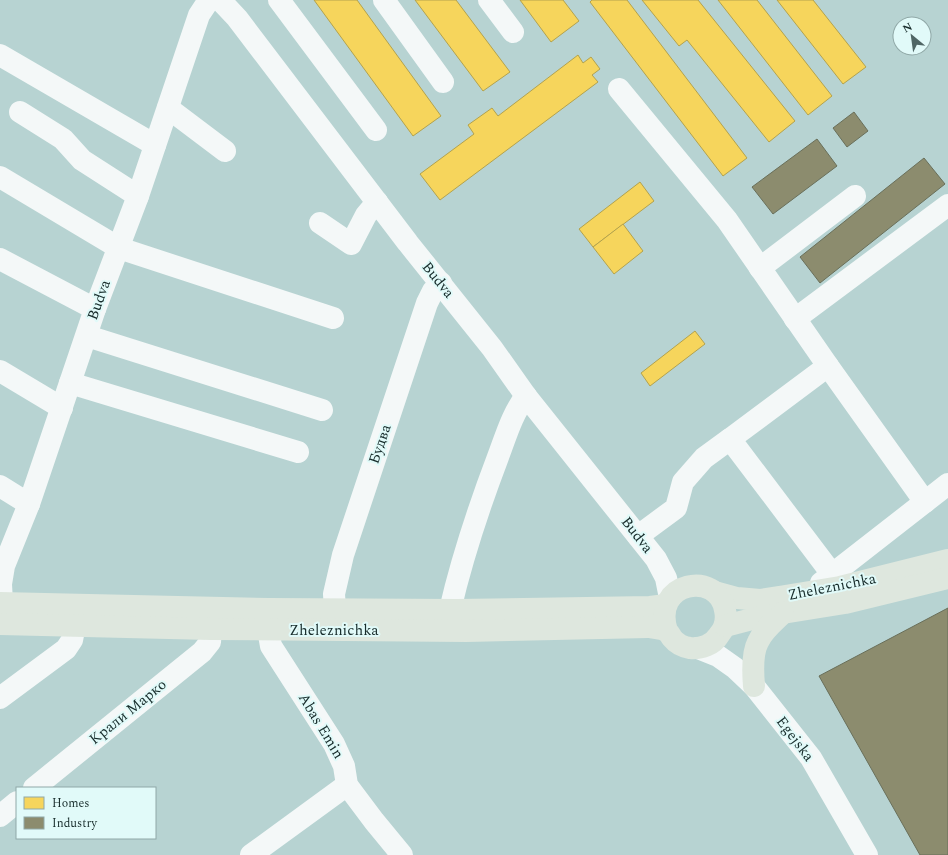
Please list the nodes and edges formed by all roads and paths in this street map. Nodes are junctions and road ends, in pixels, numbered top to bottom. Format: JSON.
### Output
{"nodes":[{"id":1,"x":209,"y":0,"type":"edge"},
{"id":2,"x":220,"y":0,"type":"edge"},
{"id":3,"x":280,"y":0,"type":"edge"},
{"id":4,"x":384,"y":0,"type":"edge"},
{"id":5,"x":489,"y":0,"type":"edge"},
{"id":6,"x":512,"y":32,"type":"dead end"},
{"id":7,"x":0,"y":55,"type":"edge"},
{"id":8,"x":443,"y":82,"type":"dead end"},
{"id":9,"x":619,"y":89,"type":"dead end"},
{"id":10,"x":168,"y":108,"type":"junction"},
{"id":11,"x":20,"y":112,"type":"dead end"},
{"id":12,"x":376,"y":130,"type":"dead end"},
{"id":13,"x":155,"y":145,"type":"junction"},
{"id":14,"x":225,"y":151,"type":"dead end"},
{"id":15,"x":0,"y":177,"type":"edge"},
{"id":16,"x":138,"y":196,"type":"junction"},
{"id":17,"x":855,"y":196,"type":"dead end"},
{"id":18,"x":377,"y":202,"type":"junction"},
{"id":19,"x":948,"y":205,"type":"edge"},
{"id":20,"x":320,"y":223,"type":"dead end"},
{"id":21,"x":119,"y":248,"type":"junction"},
{"id":22,"x":0,"y":259,"type":"edge"},
{"id":23,"x":760,"y":268,"type":"junction"},
{"id":24,"x":441,"y":283,"type":"junction"},
{"id":25,"x":95,"y":309,"type":"junction"},
{"id":26,"x":333,"y":318,"type":"dead end"},
{"id":27,"x":795,"y":319,"type":"junction"},
{"id":28,"x":87,"y":336,"type":"junction"},
{"id":29,"x":828,"y":366,"type":"junction"},
{"id":30,"x":0,"y":371,"type":"edge"},
{"id":31,"x":70,"y":383,"type":"junction"},
{"id":32,"x":526,"y":396,"type":"junction"},
{"id":33,"x":62,"y":408,"type":"junction"},
{"id":34,"x":322,"y":410,"type":"dead end"},
{"id":35,"x":730,"y":439,"type":"junction"},
{"id":36,"x":298,"y":452,"type":"dead end"},
{"id":37,"x":948,"y":484,"type":"edge"},
{"id":38,"x":0,"y":486,"type":"edge"},
{"id":39,"x":925,"y":502,"type":"junction"},
{"id":40,"x":29,"y":504,"type":"junction"},
{"id":41,"x":638,"y":536,"type":"junction"},
{"id":42,"x":656,"y":560,"type":"junction"},
{"id":43,"x":948,"y":560,"type":"edge"},
{"id":44,"x":832,"y":574,"type":"junction"},
{"id":45,"x":948,"y":578,"type":"edge"},
{"id":46,"x":707,"y":589,"type":"junction"},
{"id":47,"x":810,"y":592,"type":"junction"},
{"id":48,"x":668,"y":601,"type":"junction"},
{"id":49,"x":1,"y":610,"type":"edge"},
{"id":50,"x":335,"y":610,"type":"junction"},
{"id":51,"x":450,"y":610,"type":"junction"},
{"id":52,"x":783,"y":613,"type":"junction"},
{"id":53,"x":268,"y":619,"type":"junction"},
{"id":54,"x":75,"y":626,"type":"junction"},
{"id":55,"x":724,"y":628,"type":"junction"},
{"id":56,"x":211,"y":629,"type":"junction"},
{"id":57,"x":667,"y":631,"type":"junction"},
{"id":58,"x":698,"y":648,"type":"junction"},
{"id":59,"x":754,"y":686,"type":"junction"},
{"id":60,"x":0,"y":698,"type":"edge"},
{"id":61,"x":347,"y":786,"type":"junction"},
{"id":62,"x":35,"y":787,"type":"edge"},
{"id":63,"x":16,"y":803,"type":"edge"},
{"id":64,"x":0,"y":816,"type":"edge"},
{"id":65,"x":251,"y":855,"type":"edge"},
{"id":66,"x":402,"y":855,"type":"edge"},
{"id":67,"x":867,"y":855,"type":"edge"}],
"edges":[{"from":1,"to":10,"type":"street","name":"Budva"},
{"from":2,"to":18,"type":"street","name":"Budva"},
{"from":3,"to":12,"type":"street"},
{"from":4,"to":8,"type":"street"},
{"from":5,"to":6,"type":"street"},
{"from":7,"to":13,"type":"street"},
{"from":9,"to":23,"type":"street"},
{"from":10,"to":13,"type":"street","name":"Budva"},
{"from":10,"to":14,"type":"street"},
{"from":11,"to":16,"type":"street"},
{"from":13,"to":16,"type":"street","name":"Budva"},
{"from":15,"to":21,"type":"street"},
{"from":16,"to":21,"type":"street","name":"Budva"},
{"from":17,"to":23,"type":"street"},
{"from":18,"to":20,"type":"street"},
{"from":18,"to":24,"type":"street","name":"Budva"},
{"from":19,"to":27,"type":"street"},
{"from":21,"to":25,"type":"street","name":"Budva"},
{"from":21,"to":26,"type":"street"},
{"from":22,"to":25,"type":"street"},
{"from":23,"to":27,"type":"street"},
{"from":24,"to":32,"type":"street","name":"Budva"},
{"from":24,"to":50,"type":"street","name":"Будва"},
{"from":25,"to":28,"type":"street","name":"Budva"},
{"from":27,"to":29,"type":"street"},
{"from":28,"to":31,"type":"street","name":"Budva"},
{"from":28,"to":34,"type":"street"},
{"from":29,"to":35,"type":"street"},
{"from":29,"to":39,"type":"street"},
{"from":30,"to":33,"type":"street"},
{"from":31,"to":33,"type":"street","name":"Budva"},
{"from":31,"to":36,"type":"street"},
{"from":32,"to":41,"type":"street","name":"Budva"},
{"from":32,"to":51,"type":"street"},
{"from":33,"to":40,"type":"street","name":"Budva"},
{"from":35,"to":41,"type":"street"},
{"from":35,"to":44,"type":"street"},
{"from":37,"to":39,"type":"street"},
{"from":38,"to":40,"type":"street"},
{"from":39,"to":44,"type":"street"},
{"from":40,"to":49,"type":"street","name":"Budva"},
{"from":41,"to":42,"type":"street","name":"Budva"},
{"from":42,"to":46,"type":"street"},
{"from":42,"to":48,"type":"street"},
{"from":43,"to":47,"type":"main road","name":"Zheleznichka"},
{"from":44,"to":47,"type":"street"},
{"from":45,"to":52,"type":"main road","name":"Zheleznichka"},
{"from":46,"to":47,"type":"main road","name":"Zheleznichka"},
{"from":46,"to":48,"type":"main road","name":"Zheleznichka"},
{"from":46,"to":55,"type":"main road"},
{"from":48,"to":51,"type":"main road","name":"Zheleznichka"},
{"from":48,"to":57,"type":"main road"},
{"from":49,"to":53,"type":"main road","name":"Zheleznichka"},
{"from":49,"to":54,"type":"main road","name":"Zheleznichka"},
{"from":50,"to":51,"type":"main road","name":"Zheleznichka"},
{"from":50,"to":53,"type":"main road","name":"Zheleznichka"},
{"from":52,"to":55,"type":"main road","name":"Zheleznichka"},
{"from":52,"to":59,"type":"main road"},
{"from":53,"to":56,"type":"main road","name":"Zheleznichka"},
{"from":53,"to":57,"type":"main road","name":"Zheleznichka"},
{"from":53,"to":61,"type":"street","name":"Abas Emin"},
{"from":54,"to":56,"type":"main road","name":"Zheleznichka"},
{"from":54,"to":60,"type":"street"},
{"from":55,"to":58,"type":"main road","name":"Zheleznichka"},
{"from":55,"to":59,"type":"street"},
{"from":56,"to":62,"type":"street","name":"Крали Марко"},
{"from":57,"to":58,"type":"main road","name":"Zheleznichka"},
{"from":58,"to":59,"type":"street","name":"Egejska"},
{"from":59,"to":67,"type":"street","name":"Egejska"},
{"from":61,"to":65,"type":"street"},
{"from":61,"to":66,"type":"street","name":"Abas Emin"},
{"from":63,"to":64,"type":"street"}]}
